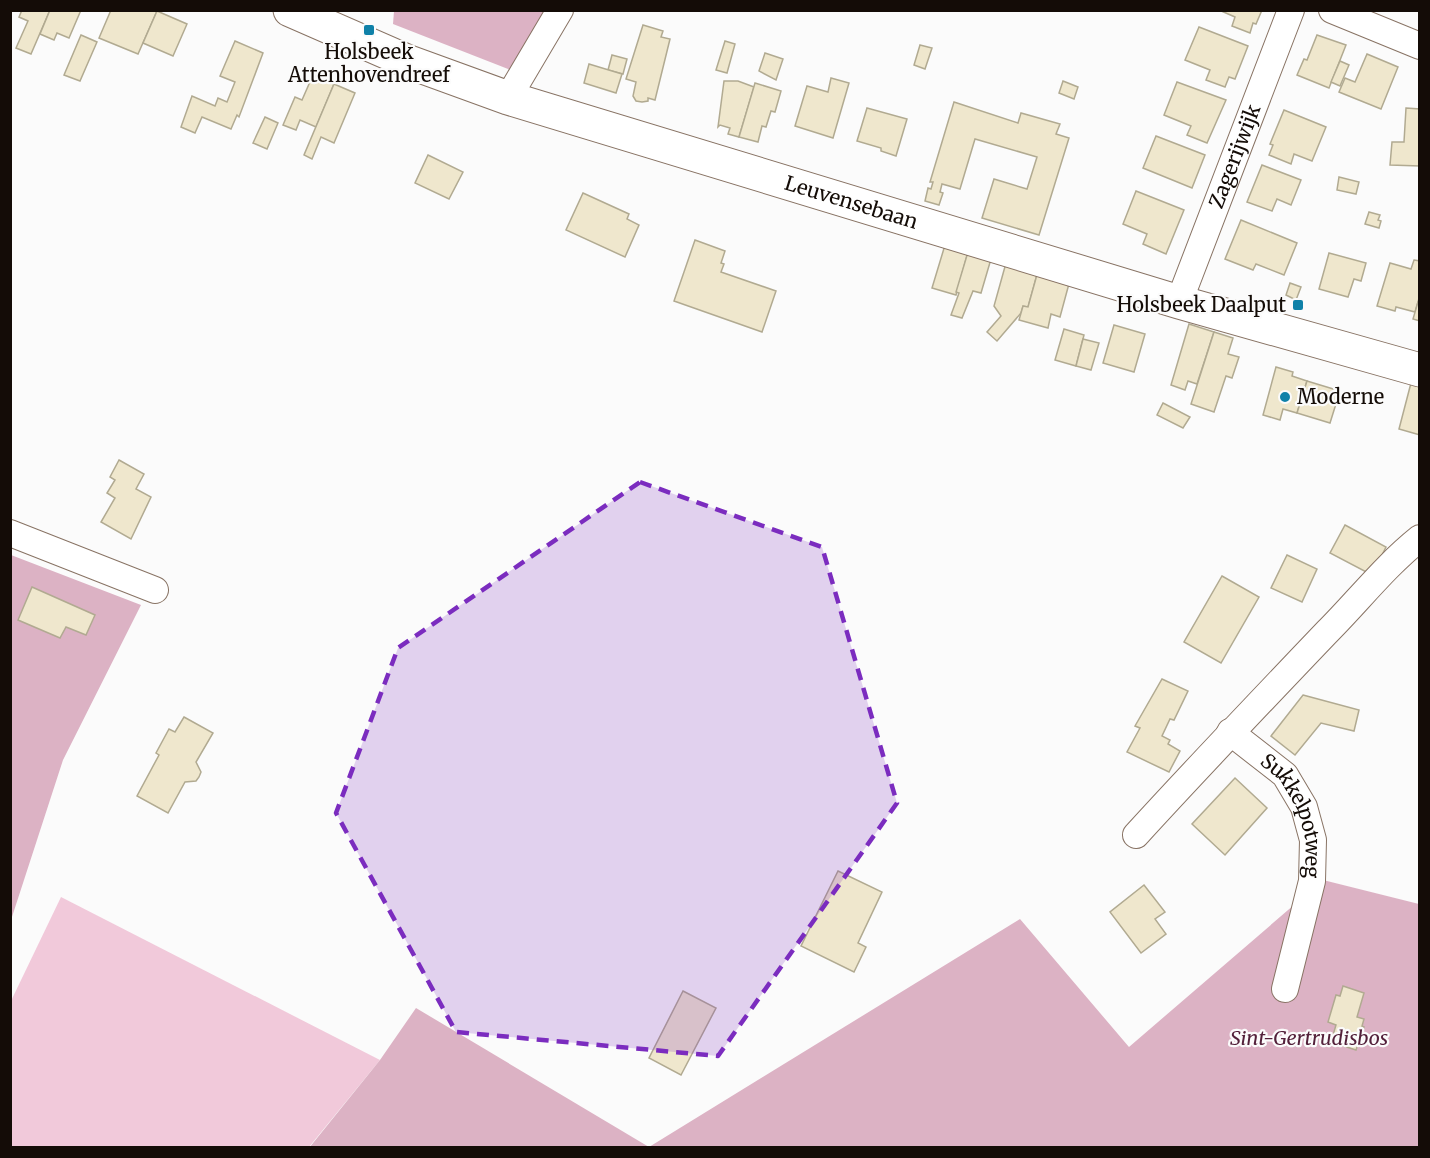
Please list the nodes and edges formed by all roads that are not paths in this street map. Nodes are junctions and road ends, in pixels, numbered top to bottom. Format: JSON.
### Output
{"nodes":[{"id":1,"x":291,"y":10,"type":"edge"},
{"id":2,"x":560,"y":10,"type":"edge"},
{"id":3,"x":1291,"y":10,"type":"edge"},
{"id":4,"x":1332,"y":10,"type":"edge"},
{"id":5,"x":1419,"y":46,"type":"edge"},
{"id":6,"x":508,"y":98,"type":"junction"},
{"id":7,"x":1179,"y":302,"type":"junction"},
{"id":8,"x":1419,"y":370,"type":"edge"},
{"id":9,"x":10,"y":533,"type":"edge"},
{"id":10,"x":1419,"y":538,"type":"edge"},
{"id":11,"x":154,"y":590,"type":"dead end"},
{"id":12,"x":1230,"y":732,"type":"junction"},
{"id":13,"x":1136,"y":835,"type":"dead end"},
{"id":14,"x":1285,"y":989,"type":"dead end"}],
"edges":[{"from":1,"to":6,"type":"street","name":"Leuvensebaan"},
{"from":2,"to":6,"type":"street"},
{"from":3,"to":7,"type":"street","name":"Zagerijwijk"},
{"from":4,"to":5,"type":"street"},
{"from":6,"to":7,"type":"street","name":"Leuvensebaan"},
{"from":7,"to":8,"type":"street","name":"Leuvensebaan"},
{"from":9,"to":11,"type":"street"},
{"from":10,"to":12,"type":"street"},
{"from":12,"to":13,"type":"street"},
{"from":12,"to":14,"type":"street","name":"Sukkelpotweg"}]}
